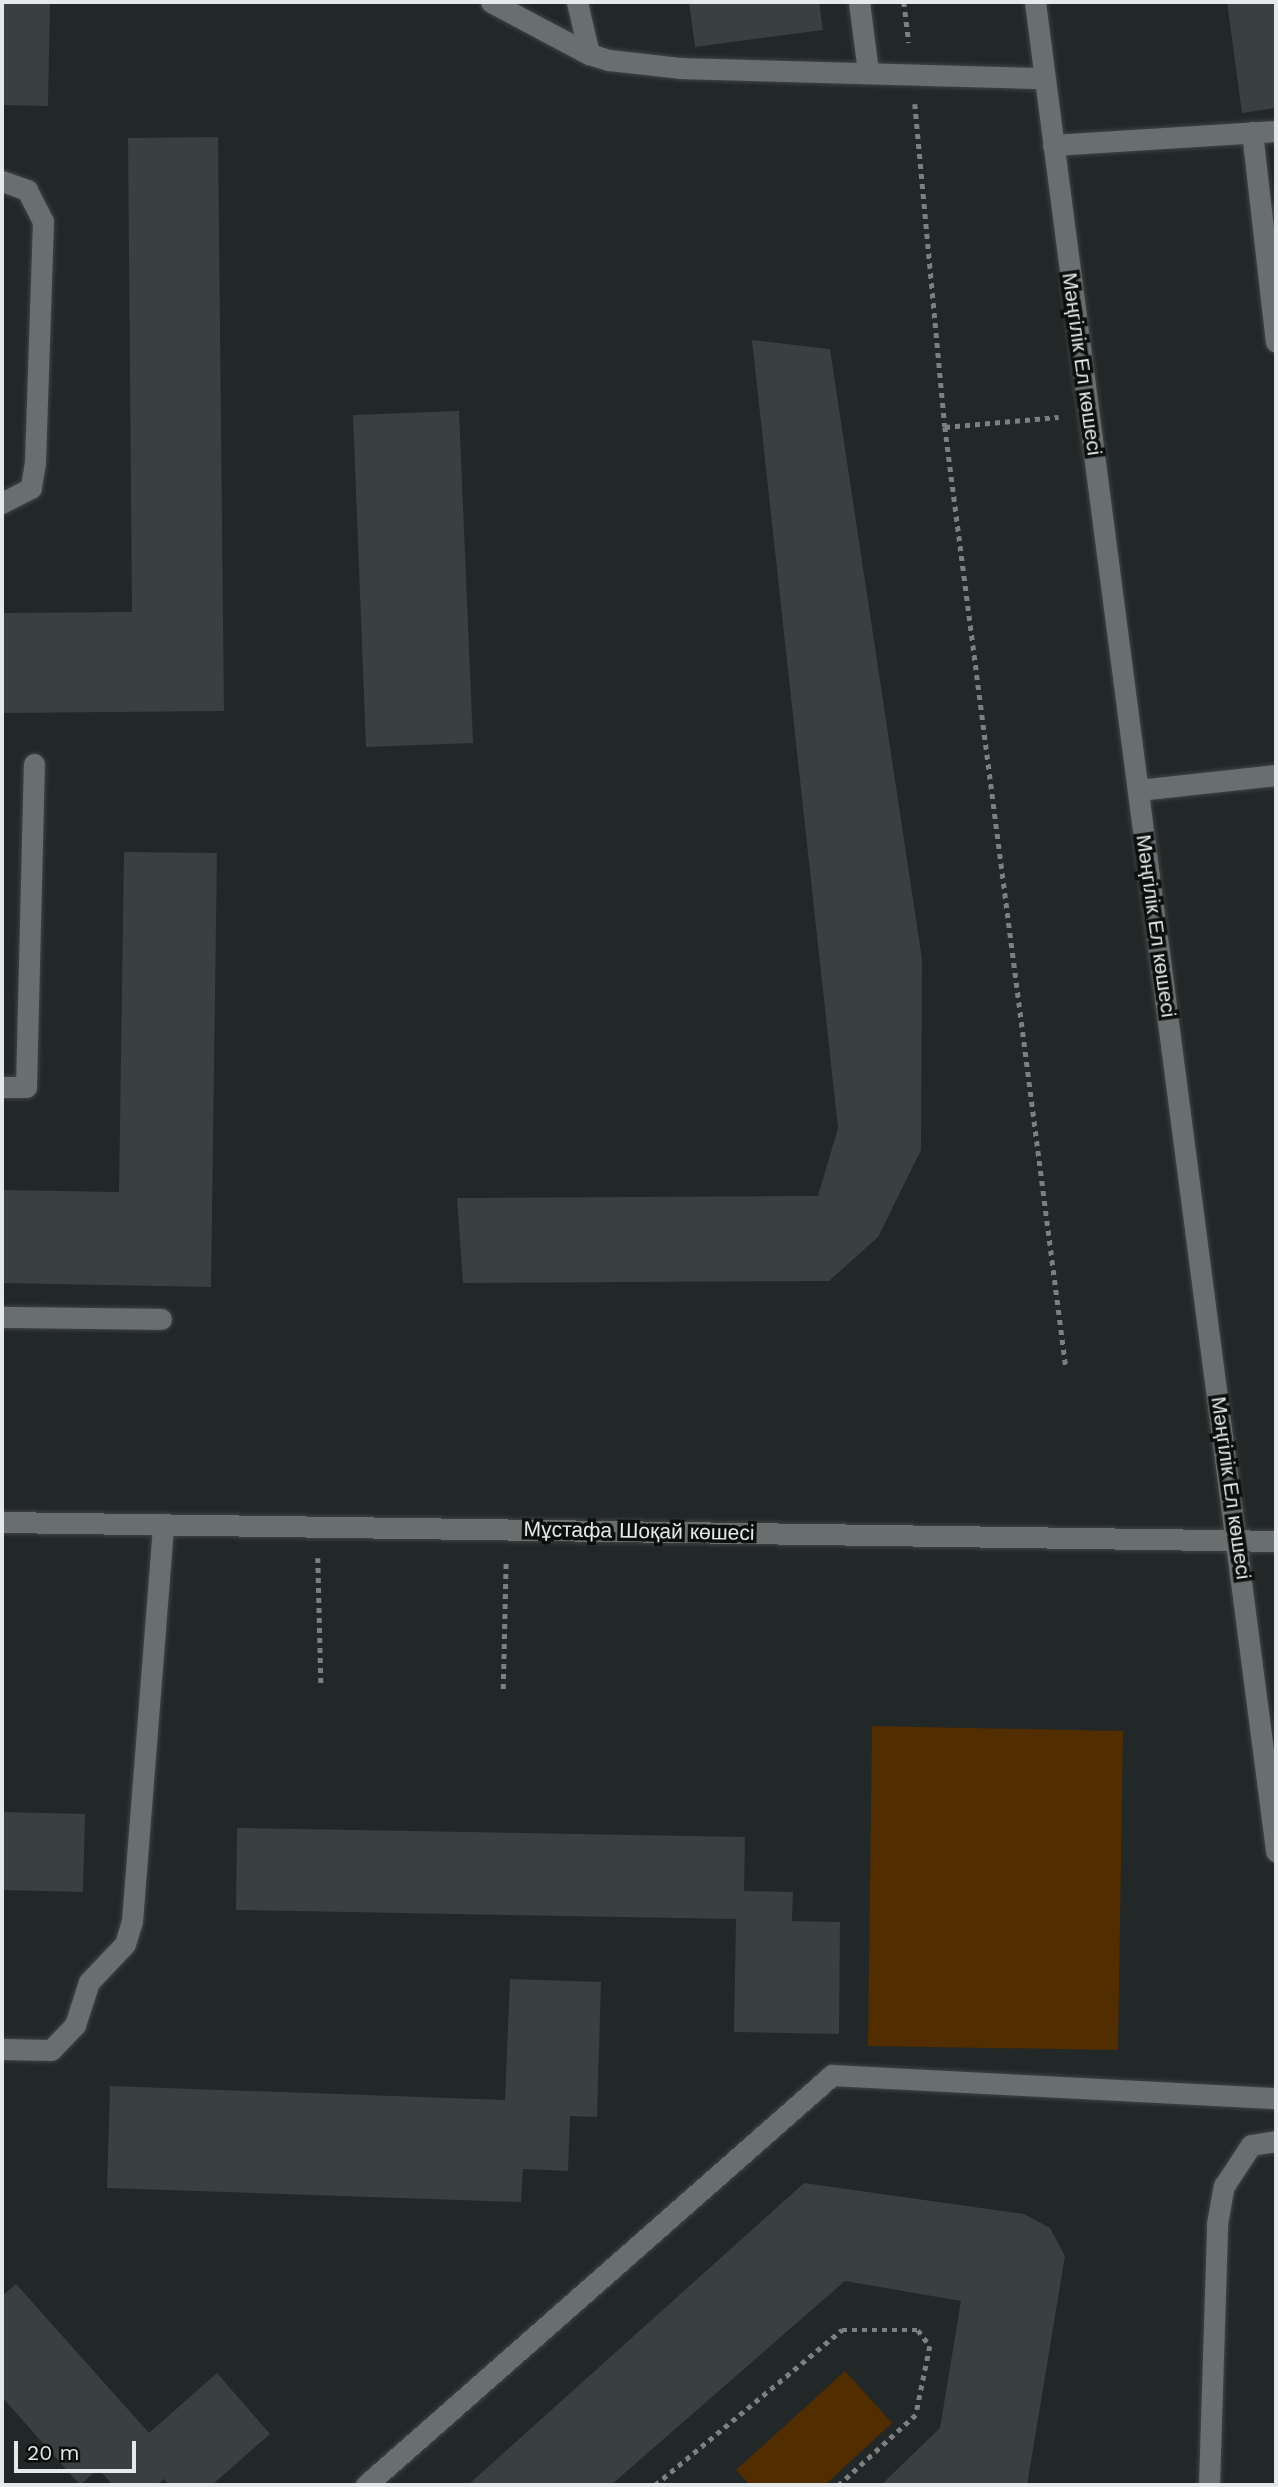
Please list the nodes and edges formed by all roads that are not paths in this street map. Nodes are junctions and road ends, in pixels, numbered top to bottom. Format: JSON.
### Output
{"nodes":[{"id":1,"x":491,"y":2,"type":"edge"},
{"id":2,"x":577,"y":2,"type":"edge"},
{"id":3,"x":859,"y":2,"type":"edge"},
{"id":4,"x":1035,"y":2,"type":"edge"},
{"id":5,"x":589,"y":54,"type":"junction"},
{"id":6,"x":868,"y":71,"type":"junction"},
{"id":7,"x":1043,"y":78,"type":"junction"},
{"id":8,"x":1276,"y":131,"type":"edge"},
{"id":9,"x":1252,"y":132,"type":"junction"},
{"id":10,"x":1053,"y":145,"type":"junction"},
{"id":11,"x":2,"y":181,"type":"edge"},
{"id":12,"x":1276,"y":342,"type":"edge"},
{"id":13,"x":2,"y":503,"type":"edge"},
{"id":14,"x":34,"y":764,"type":"dead end"},
{"id":15,"x":1276,"y":775,"type":"edge"},
{"id":16,"x":1138,"y":790,"type":"junction"},
{"id":17,"x":2,"y":1087,"type":"edge"},
{"id":18,"x":2,"y":1317,"type":"edge"},
{"id":19,"x":161,"y":1319,"type":"dead end"},
{"id":20,"x":2,"y":1522,"type":"edge"},
{"id":21,"x":163,"y":1524,"type":"junction"},
{"id":22,"x":1237,"y":1540,"type":"junction"},
{"id":23,"x":1276,"y":1541,"type":"edge"},
{"id":24,"x":1276,"y":1851,"type":"edge"},
{"id":25,"x":2,"y":2049,"type":"edge"},
{"id":26,"x":1276,"y":2098,"type":"edge"},
{"id":27,"x":1276,"y":2141,"type":"edge"},
{"id":28,"x":366,"y":2485,"type":"edge"},
{"id":29,"x":1209,"y":2485,"type":"edge"}],
"edges":[{"from":1,"to":5,"type":"street"},
{"from":2,"to":5,"type":"street"},
{"from":3,"to":6,"type":"street"},
{"from":4,"to":7,"type":"street","name":"Мәңгілік Ел көшесі"},
{"from":5,"to":6,"type":"street"},
{"from":6,"to":7,"type":"street"},
{"from":7,"to":10,"type":"street","name":"Мәңгілік Ел көшесі"},
{"from":8,"to":9,"type":"street"},
{"from":9,"to":10,"type":"street"},
{"from":9,"to":12,"type":"street"},
{"from":10,"to":16,"type":"street","name":"Мәңгілік Ел көшесі"},
{"from":11,"to":13,"type":"street"},
{"from":14,"to":17,"type":"street"},
{"from":15,"to":16,"type":"street"},
{"from":16,"to":22,"type":"street","name":"Мәңгілік Ел көшесі"},
{"from":18,"to":19,"type":"street"},
{"from":20,"to":21,"type":"street","name":"Мұстафа Шоқай көшесі"},
{"from":21,"to":22,"type":"street","name":"Мұстафа Шоқай көшесі"},
{"from":21,"to":25,"type":"street"},
{"from":22,"to":23,"type":"street","name":"Мұстафа Шоқай көшесі"},
{"from":22,"to":24,"type":"street","name":"Мәңгілік Ел көшесі"},
{"from":26,"to":28,"type":"street"},
{"from":27,"to":29,"type":"street"}]}
